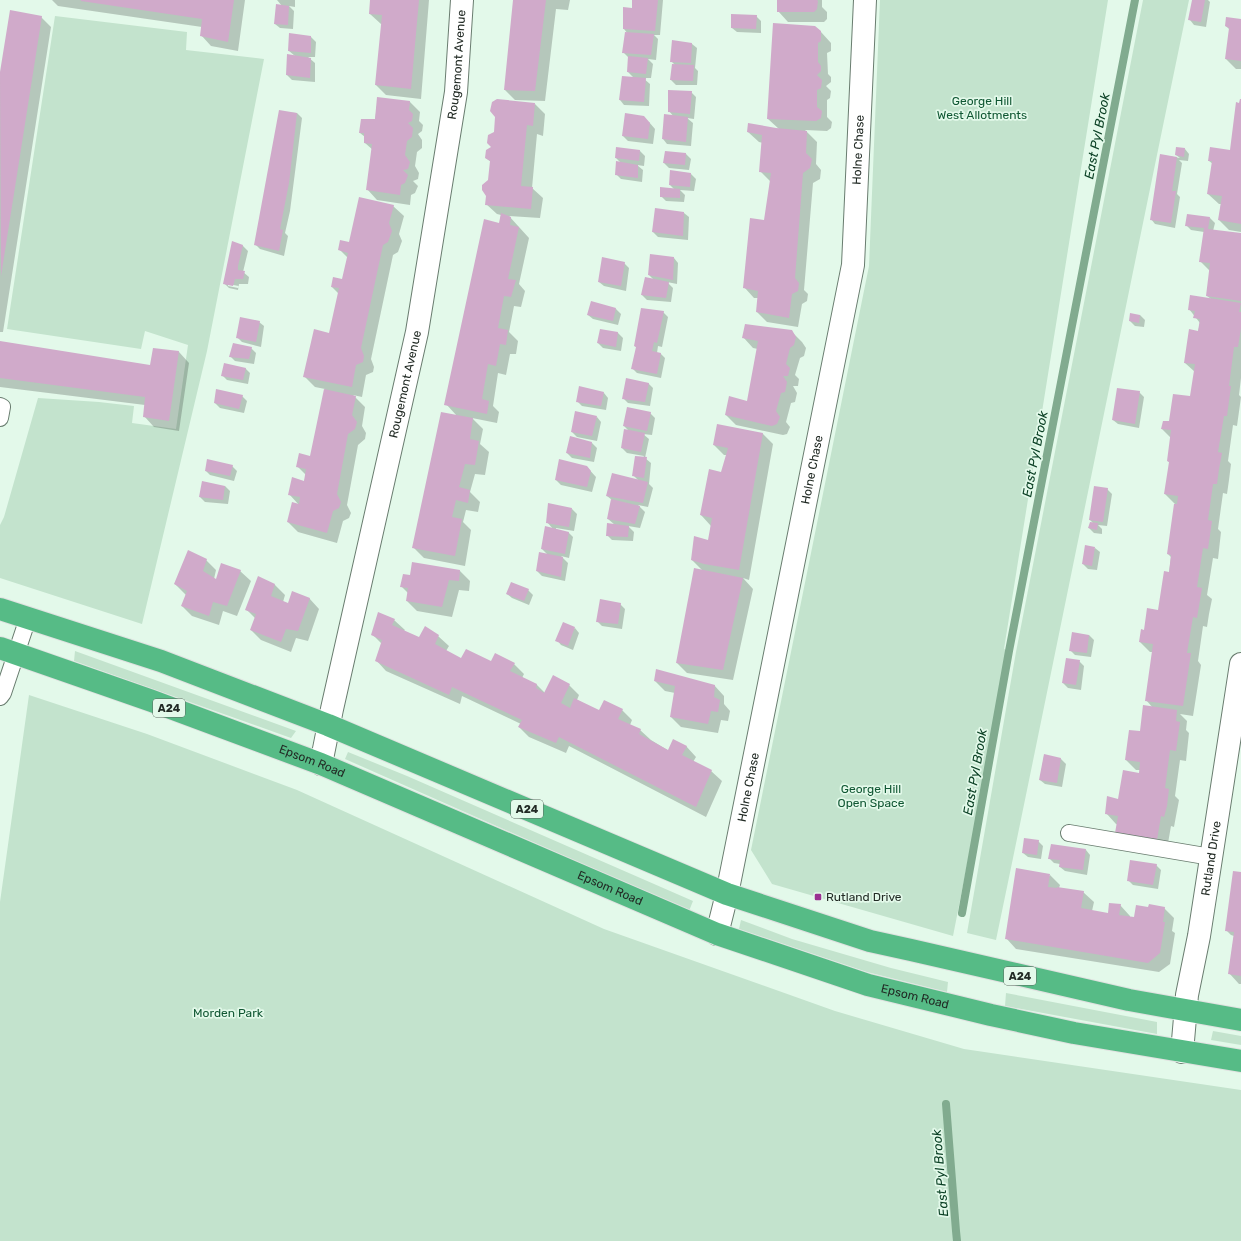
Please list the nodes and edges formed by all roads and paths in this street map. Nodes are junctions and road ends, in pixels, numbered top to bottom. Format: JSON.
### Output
{"nodes":[{"id":1,"x":462,"y":0,"type":"edge"},
{"id":2,"x":865,"y":0,"type":"edge"},
{"id":3,"x":0,"y":406,"type":"edge"},
{"id":4,"x":0,"y":418,"type":"edge"},
{"id":5,"x":0,"y":609,"type":"edge"},
{"id":6,"x":28,"y":618,"type":"junction"},
{"id":7,"x":8,"y":651,"type":"edge"},
{"id":8,"x":1241,"y":664,"type":"edge"},
{"id":9,"x":1239,"y":690,"type":"edge"},
{"id":10,"x":0,"y":697,"type":"edge"},
{"id":11,"x":328,"y":725,"type":"junction"},
{"id":12,"x":321,"y":764,"type":"junction"},
{"id":13,"x":1069,"y":833,"type":"dead end"},
{"id":14,"x":1211,"y":856,"type":"junction"},
{"id":15,"x":727,"y":894,"type":"junction"},
{"id":16,"x":718,"y":934,"type":"junction"},
{"id":17,"x":1186,"y":1011,"type":"junction"},
{"id":18,"x":1241,"y":1020,"type":"edge"},
{"id":19,"x":1182,"y":1052,"type":"junction"},
{"id":20,"x":1241,"y":1061,"type":"edge"}],
"edges":[{"from":1,"to":11,"type":"street","name":"Rougemont Avenue"},
{"from":2,"to":15,"type":"street","name":"Holne Chase"},
{"from":3,"to":4,"type":"lane"},
{"from":5,"to":6,"type":"highway","number":"A24"},
{"from":6,"to":7,"type":"lane"},
{"from":6,"to":11,"type":"highway","number":"A24"},
{"from":7,"to":10,"type":"lane"},
{"from":7,"to":12,"type":"highway","name":"Epsom Road","number":"A24"},
{"from":8,"to":9,"type":"street","name":"Rutland Drive"},
{"from":9,"to":14,"type":"street","name":"Rutland Drive"},
{"from":11,"to":12,"type":"street","name":"Rougemont Avenue"},
{"from":11,"to":15,"type":"highway","number":"A24"},
{"from":12,"to":16,"type":"highway","name":"Epsom Road","number":"A24"},
{"from":13,"to":14,"type":"lane"},
{"from":14,"to":17,"type":"street","name":"Rutland Drive"},
{"from":15,"to":16,"type":"street","name":"Holne Chase"},
{"from":15,"to":17,"type":"highway","number":"A24"},
{"from":16,"to":19,"type":"highway","name":"Epsom Road","number":"A24"},
{"from":17,"to":18,"type":"highway","number":"A24"},
{"from":17,"to":19,"type":"street","name":"Rutland Drive"},
{"from":19,"to":20,"type":"highway","name":"Epsom Road","number":"A24"}]}
